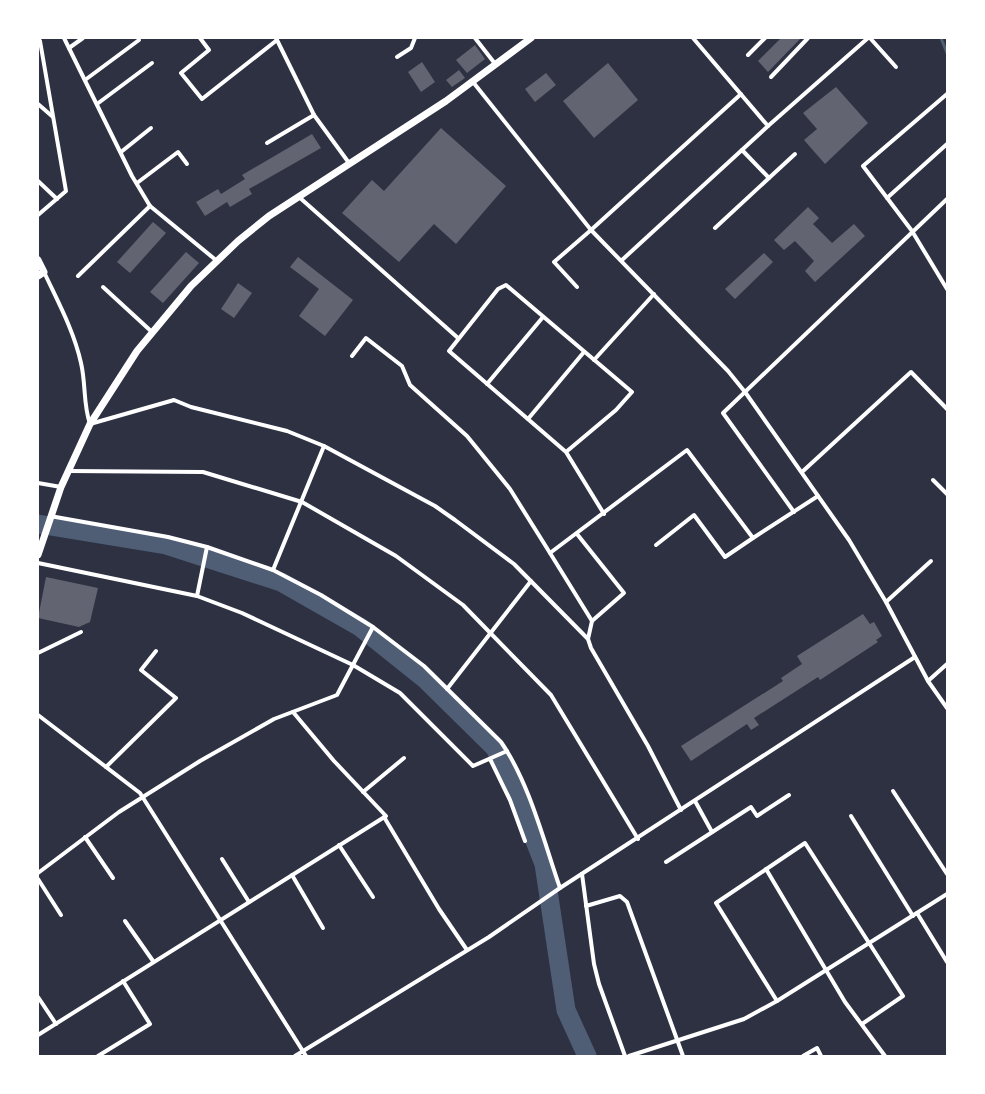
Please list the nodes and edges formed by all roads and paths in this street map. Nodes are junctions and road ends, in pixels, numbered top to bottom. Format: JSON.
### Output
{"nodes":[{"id":1,"x":64,"y":38,"type":"edge"},
{"id":2,"x":83,"y":38,"type":"edge"},
{"id":3,"x":200,"y":38,"type":"edge"},
{"id":4,"x":415,"y":38,"type":"edge"},
{"id":5,"x":475,"y":38,"type":"edge"},
{"id":6,"x":531,"y":38,"type":"edge"},
{"id":7,"x":693,"y":38,"type":"edge"},
{"id":8,"x":765,"y":38,"type":"edge"},
{"id":9,"x":808,"y":38,"type":"edge"},
{"id":10,"x":869,"y":38,"type":"edge"},
{"id":11,"x":38,"y":39,"type":"edge"},
{"id":12,"x":277,"y":39,"type":"edge"},
{"id":13,"x":139,"y":40,"type":"dead end"},
{"id":14,"x":69,"y":48,"type":"junction"},
{"id":15,"x":748,"y":56,"type":"dead end"},
{"id":16,"x":397,"y":57,"type":"dead end"},
{"id":17,"x":152,"y":62,"type":"dead end"},
{"id":18,"x":496,"y":65,"type":"junction"},
{"id":19,"x":896,"y":67,"type":"dead end"},
{"id":20,"x":771,"y":77,"type":"dead end"},
{"id":21,"x":85,"y":80,"type":"junction"},
{"id":22,"x":473,"y":82,"type":"junction"},
{"id":23,"x":741,"y":94,"type":"junction"},
{"id":24,"x":947,"y":94,"type":"edge"},
{"id":25,"x":38,"y":104,"type":"edge"},
{"id":26,"x":97,"y":104,"type":"junction"},
{"id":27,"x":314,"y":115,"type":"junction"},
{"id":28,"x":53,"y":117,"type":"junction"},
{"id":29,"x":768,"y":126,"type":"junction"},
{"id":30,"x":151,"y":128,"type":"dead end"},
{"id":31,"x":267,"y":144,"type":"dead end"},
{"id":32,"x":947,"y":144,"type":"edge"},
{"id":33,"x":742,"y":150,"type":"junction"},
{"id":34,"x":121,"y":152,"type":"junction"},
{"id":35,"x":795,"y":154,"type":"dead end"},
{"id":36,"x":349,"y":163,"type":"junction"},
{"id":37,"x":187,"y":164,"type":"dead end"},
{"id":38,"x":769,"y":178,"type":"junction"},
{"id":39,"x":38,"y":181,"type":"edge"},
{"id":40,"x":137,"y":184,"type":"junction"},
{"id":41,"x":299,"y":197,"type":"junction"},
{"id":42,"x":887,"y":198,"type":"junction"},
{"id":43,"x":57,"y":199,"type":"junction"},
{"id":44,"x":947,"y":199,"type":"edge"},
{"id":45,"x":150,"y":206,"type":"junction"},
{"id":46,"x":38,"y":215,"type":"edge"},
{"id":47,"x":715,"y":228,"type":"dead end"},
{"id":48,"x":591,"y":230,"type":"junction"},
{"id":49,"x":912,"y":231,"type":"junction"},
{"id":50,"x":38,"y":260,"type":"edge"},
{"id":51,"x":622,"y":260,"type":"junction"},
{"id":52,"x":218,"y":261,"type":"junction"},
{"id":53,"x":41,"y":274,"type":"edge"},
{"id":54,"x":78,"y":276,"type":"dead end"},
{"id":55,"x":103,"y":286,"type":"dead end"},
{"id":56,"x":577,"y":287,"type":"dead end"},
{"id":57,"x":947,"y":289,"type":"edge"},
{"id":58,"x":654,"y":294,"type":"junction"},
{"id":59,"x":543,"y":317,"type":"junction"},
{"id":60,"x":152,"y":332,"type":"junction"},
{"id":61,"x":458,"y":338,"type":"junction"},
{"id":62,"x":584,"y":352,"type":"junction"},
{"id":63,"x":352,"y":356,"type":"dead end"},
{"id":64,"x":594,"y":360,"type":"junction"},
{"id":65,"x":487,"y":384,"type":"junction"},
{"id":66,"x":745,"y":392,"type":"junction"},
{"id":67,"x":947,"y":409,"type":"edge"},
{"id":68,"x":528,"y":419,"type":"junction"},
{"id":69,"x":90,"y":424,"type":"junction"},
{"id":70,"x":324,"y":446,"type":"junction"},
{"id":71,"x":566,"y":452,"type":"junction"},
{"id":72,"x":67,"y":471,"type":"junction"},
{"id":73,"x":802,"y":472,"type":"junction"},
{"id":74,"x":933,"y":480,"type":"dead end"},
{"id":75,"x":38,"y":483,"type":"edge"},
{"id":76,"x":61,"y":487,"type":"junction"},
{"id":77,"x":947,"y":494,"type":"edge"},
{"id":78,"x":818,"y":496,"type":"junction"},
{"id":79,"x":302,"y":502,"type":"junction"},
{"id":80,"x":794,"y":512,"type":"junction"},
{"id":81,"x":604,"y":514,"type":"junction"},
{"id":82,"x":49,"y":518,"type":"junction"},
{"id":83,"x":577,"y":534,"type":"junction"},
{"id":84,"x":753,"y":538,"type":"junction"},
{"id":85,"x":656,"y":545,"type":"dead end"},
{"id":86,"x":206,"y":549,"type":"junction"},
{"id":87,"x":550,"y":553,"type":"junction"},
{"id":88,"x":38,"y":555,"type":"edge"},
{"id":89,"x":931,"y":561,"type":"dead end"},
{"id":90,"x":38,"y":563,"type":"edge"},
{"id":91,"x":274,"y":570,"type":"junction"},
{"id":92,"x":531,"y":581,"type":"junction"},
{"id":93,"x":197,"y":596,"type":"junction"},
{"id":94,"x":886,"y":602,"type":"junction"},
{"id":95,"x":592,"y":621,"type":"junction"},
{"id":96,"x":373,"y":627,"type":"junction"},
{"id":97,"x":81,"y":632,"type":"dead end"},
{"id":98,"x":491,"y":634,"type":"junction"},
{"id":99,"x":588,"y":639,"type":"junction"},
{"id":100,"x":156,"y":651,"type":"dead end"},
{"id":101,"x":38,"y":653,"type":"edge"},
{"id":102,"x":915,"y":657,"type":"junction"},
{"id":103,"x":947,"y":664,"type":"edge"},
{"id":104,"x":353,"y":665,"type":"junction"},
{"id":105,"x":928,"y":682,"type":"junction"},
{"id":106,"x":447,"y":689,"type":"junction"},
{"id":107,"x":947,"y":708,"type":"edge"},
{"id":108,"x":293,"y":712,"type":"junction"},
{"id":109,"x":38,"y":715,"type":"edge"},
{"id":110,"x":507,"y":751,"type":"junction"},
{"id":111,"x":404,"y":758,"type":"dead end"},
{"id":112,"x":490,"y":759,"type":"junction"},
{"id":113,"x":106,"y":767,"type":"junction"},
{"id":114,"x":893,"y":791,"type":"dead end"},
{"id":115,"x":363,"y":792,"type":"junction"},
{"id":116,"x":789,"y":795,"type":"dead end"},
{"id":117,"x":142,"y":797,"type":"junction"},
{"id":118,"x":695,"y":801,"type":"junction"},
{"id":119,"x":681,"y":810,"type":"junction"},
{"id":120,"x":851,"y":816,"type":"dead end"},
{"id":121,"x":384,"y":817,"type":"junction"},
{"id":122,"x":712,"y":832,"type":"junction"},
{"id":123,"x":85,"y":837,"type":"junction"},
{"id":124,"x":638,"y":838,"type":"junction"},
{"id":125,"x":525,"y":841,"type":"dead end"},
{"id":126,"x":339,"y":846,"type":"junction"},
{"id":127,"x":222,"y":859,"type":"dead end"},
{"id":128,"x":666,"y":862,"type":"dead end"},
{"id":129,"x":766,"y":869,"type":"junction"},
{"id":130,"x":38,"y":873,"type":"edge"},
{"id":131,"x":582,"y":874,"type":"junction"},
{"id":132,"x":947,"y":874,"type":"edge"},
{"id":133,"x":292,"y":875,"type":"junction"},
{"id":134,"x":113,"y":878,"type":"dead end"},
{"id":135,"x":38,"y":879,"type":"edge"},
{"id":136,"x":560,"y":888,"type":"junction"},
{"id":137,"x":947,"y":894,"type":"edge"},
{"id":138,"x":373,"y":898,"type":"dead end"},
{"id":139,"x":249,"y":902,"type":"junction"},
{"id":140,"x":586,"y":906,"type":"junction"},
{"id":141,"x":915,"y":914,"type":"junction"},
{"id":142,"x":61,"y":915,"type":"dead end"},
{"id":143,"x":125,"y":921,"type":"dead end"},
{"id":144,"x":219,"y":921,"type":"junction"},
{"id":145,"x":323,"y":928,"type":"dead end"},
{"id":146,"x":869,"y":943,"type":"junction"},
{"id":147,"x":467,"y":950,"type":"junction"},
{"id":148,"x":153,"y":961,"type":"junction"},
{"id":149,"x":947,"y":962,"type":"edge"},
{"id":150,"x":826,"y":970,"type":"junction"},
{"id":151,"x":123,"y":981,"type":"junction"},
{"id":152,"x":38,"y":997,"type":"edge"},
{"id":153,"x":777,"y":1001,"type":"junction"},
{"id":154,"x":56,"y":1024,"type":"junction"},
{"id":155,"x":862,"y":1024,"type":"junction"},
{"id":156,"x":38,"y":1035,"type":"edge"},
{"id":157,"x":678,"y":1040,"type":"junction"},
{"id":158,"x":302,"y":1051,"type":"junction"},
{"id":159,"x":98,"y":1056,"type":"edge"},
{"id":160,"x":295,"y":1056,"type":"edge"},
{"id":161,"x":306,"y":1056,"type":"edge"},
{"id":162,"x":625,"y":1056,"type":"edge"},
{"id":163,"x":629,"y":1056,"type":"edge"},
{"id":164,"x":683,"y":1056,"type":"edge"},
{"id":165,"x":803,"y":1056,"type":"edge"},
{"id":166,"x":821,"y":1056,"type":"edge"},
{"id":167,"x":885,"y":1056,"type":"edge"}],
"edges":[{"from":1,"to":14,"type":"street"},
{"from":2,"to":14,"type":"street"},
{"from":3,"to":12,"type":"street"},
{"from":4,"to":16,"type":"street"},
{"from":5,"to":18,"type":"street"},
{"from":6,"to":18,"type":"main road"},
{"from":7,"to":23,"type":"street"},
{"from":8,"to":15,"type":"street"},
{"from":9,"to":20,"type":"street"},
{"from":10,"to":19,"type":"street"},
{"from":10,"to":29,"type":"street"},
{"from":11,"to":28,"type":"street"},
{"from":12,"to":27,"type":"street"},
{"from":13,"to":21,"type":"street"},
{"from":14,"to":21,"type":"street"},
{"from":17,"to":26,"type":"street"},
{"from":18,"to":22,"type":"main road"},
{"from":21,"to":26,"type":"street"},
{"from":22,"to":36,"type":"main road"},
{"from":22,"to":48,"type":"street"},
{"from":23,"to":29,"type":"street"},
{"from":23,"to":48,"type":"street"},
{"from":24,"to":42,"type":"street"},
{"from":25,"to":28,"type":"street"},
{"from":26,"to":34,"type":"street"},
{"from":27,"to":31,"type":"street"},
{"from":27,"to":36,"type":"street"},
{"from":28,"to":43,"type":"street"},
{"from":29,"to":33,"type":"street"},
{"from":30,"to":34,"type":"street"},
{"from":32,"to":42,"type":"street"},
{"from":33,"to":38,"type":"street"},
{"from":33,"to":51,"type":"street"},
{"from":34,"to":40,"type":"street"},
{"from":35,"to":38,"type":"street"},
{"from":36,"to":41,"type":"main road"},
{"from":37,"to":40,"type":"street"},
{"from":38,"to":47,"type":"street"},
{"from":39,"to":43,"type":"street"},
{"from":40,"to":45,"type":"street"},
{"from":41,"to":52,"type":"main road"},
{"from":41,"to":61,"type":"street"},
{"from":42,"to":49,"type":"street"},
{"from":43,"to":46,"type":"street"},
{"from":44,"to":49,"type":"street"},
{"from":45,"to":52,"type":"street"},
{"from":45,"to":54,"type":"street"},
{"from":48,"to":51,"type":"street"},
{"from":48,"to":56,"type":"street"},
{"from":49,"to":57,"type":"street"},
{"from":49,"to":66,"type":"street"},
{"from":50,"to":53,"type":"main road"},
{"from":51,"to":58,"type":"street"},
{"from":52,"to":60,"type":"main road"},
{"from":53,"to":69,"type":"street"},
{"from":55,"to":60,"type":"street"},
{"from":58,"to":64,"type":"street"},
{"from":58,"to":66,"type":"street"},
{"from":59,"to":61,"type":"street"},
{"from":59,"to":62,"type":"street"},
{"from":59,"to":65,"type":"street"},
{"from":60,"to":69,"type":"main road"},
{"from":61,"to":65,"type":"street"},
{"from":62,"to":64,"type":"street"},
{"from":62,"to":68,"type":"street"},
{"from":63,"to":87,"type":"street"},
{"from":64,"to":71,"type":"street"},
{"from":65,"to":68,"type":"street"},
{"from":66,"to":73,"type":"street"},
{"from":66,"to":80,"type":"street"},
{"from":67,"to":73,"type":"street"},
{"from":68,"to":71,"type":"street"},
{"from":69,"to":70,"type":"street"},
{"from":69,"to":72,"type":"main road"},
{"from":70,"to":79,"type":"street"},
{"from":70,"to":92,"type":"street"},
{"from":71,"to":81,"type":"street"},
{"from":72,"to":76,"type":"main road"},
{"from":72,"to":79,"type":"street"},
{"from":73,"to":78,"type":"street"},
{"from":74,"to":77,"type":"street"},
{"from":75,"to":76,"type":"street"},
{"from":76,"to":82,"type":"main road"},
{"from":78,"to":80,"type":"street"},
{"from":78,"to":94,"type":"street"},
{"from":79,"to":91,"type":"street"},
{"from":79,"to":98,"type":"street"},
{"from":80,"to":84,"type":"street"},
{"from":81,"to":83,"type":"street"},
{"from":81,"to":84,"type":"street"},
{"from":82,"to":86,"type":"street"},
{"from":82,"to":88,"type":"main road"},
{"from":83,"to":87,"type":"street"},
{"from":83,"to":95,"type":"street"},
{"from":84,"to":85,"type":"street"},
{"from":86,"to":91,"type":"street"},
{"from":86,"to":93,"type":"street"},
{"from":87,"to":95,"type":"street"},
{"from":89,"to":94,"type":"street"},
{"from":90,"to":93,"type":"street"},
{"from":91,"to":96,"type":"street"},
{"from":92,"to":98,"type":"street"},
{"from":92,"to":99,"type":"street"},
{"from":93,"to":104,"type":"street"},
{"from":94,"to":102,"type":"street"},
{"from":95,"to":99,"type":"street"},
{"from":96,"to":104,"type":"street"},
{"from":96,"to":106,"type":"street"},
{"from":97,"to":101,"type":"street"},
{"from":98,"to":106,"type":"street"},
{"from":98,"to":124,"type":"street"},
{"from":99,"to":119,"type":"street"},
{"from":100,"to":113,"type":"street"},
{"from":102,"to":105,"type":"street"},
{"from":102,"to":118,"type":"street"},
{"from":103,"to":105,"type":"street"},
{"from":104,"to":108,"type":"street"},
{"from":104,"to":112,"type":"street"},
{"from":105,"to":107,"type":"street"},
{"from":106,"to":110,"type":"street"},
{"from":108,"to":115,"type":"street"},
{"from":108,"to":117,"type":"street"},
{"from":109,"to":113,"type":"street"},
{"from":110,"to":112,"type":"street"},
{"from":110,"to":136,"type":"street"},
{"from":111,"to":115,"type":"street"},
{"from":112,"to":125,"type":"street"},
{"from":113,"to":117,"type":"street"},
{"from":114,"to":132,"type":"street"},
{"from":115,"to":121,"type":"street"},
{"from":116,"to":122,"type":"street"},
{"from":117,"to":123,"type":"street"},
{"from":117,"to":144,"type":"street"},
{"from":118,"to":119,"type":"street"},
{"from":118,"to":122,"type":"street"},
{"from":119,"to":124,"type":"street"},
{"from":120,"to":141,"type":"street"},
{"from":121,"to":126,"type":"street"},
{"from":121,"to":147,"type":"street"},
{"from":122,"to":128,"type":"street"},
{"from":123,"to":130,"type":"street"},
{"from":123,"to":134,"type":"street"},
{"from":124,"to":131,"type":"street"},
{"from":126,"to":133,"type":"street"},
{"from":126,"to":138,"type":"street"},
{"from":127,"to":139,"type":"street"},
{"from":129,"to":146,"type":"street"},
{"from":129,"to":150,"type":"street"},
{"from":129,"to":153,"type":"street"},
{"from":131,"to":136,"type":"street"},
{"from":131,"to":140,"type":"street"},
{"from":133,"to":139,"type":"street"},
{"from":133,"to":145,"type":"street"},
{"from":135,"to":142,"type":"street"},
{"from":136,"to":147,"type":"street"},
{"from":137,"to":141,"type":"street"},
{"from":139,"to":144,"type":"street"},
{"from":140,"to":157,"type":"street"},
{"from":140,"to":162,"type":"street"},
{"from":141,"to":146,"type":"street"},
{"from":141,"to":149,"type":"street"},
{"from":143,"to":148,"type":"street"},
{"from":144,"to":148,"type":"street"},
{"from":144,"to":158,"type":"street"},
{"from":146,"to":150,"type":"street"},
{"from":146,"to":155,"type":"street"},
{"from":147,"to":158,"type":"street"},
{"from":148,"to":151,"type":"street"},
{"from":150,"to":153,"type":"street"},
{"from":150,"to":155,"type":"street"},
{"from":151,"to":154,"type":"street"},
{"from":151,"to":159,"type":"street"},
{"from":152,"to":154,"type":"street"},
{"from":153,"to":157,"type":"street"},
{"from":154,"to":156,"type":"street"},
{"from":155,"to":167,"type":"street"},
{"from":157,"to":163,"type":"street"},
{"from":157,"to":164,"type":"street"},
{"from":158,"to":160,"type":"street"},
{"from":158,"to":161,"type":"street"},
{"from":165,"to":166,"type":"street"}]}
